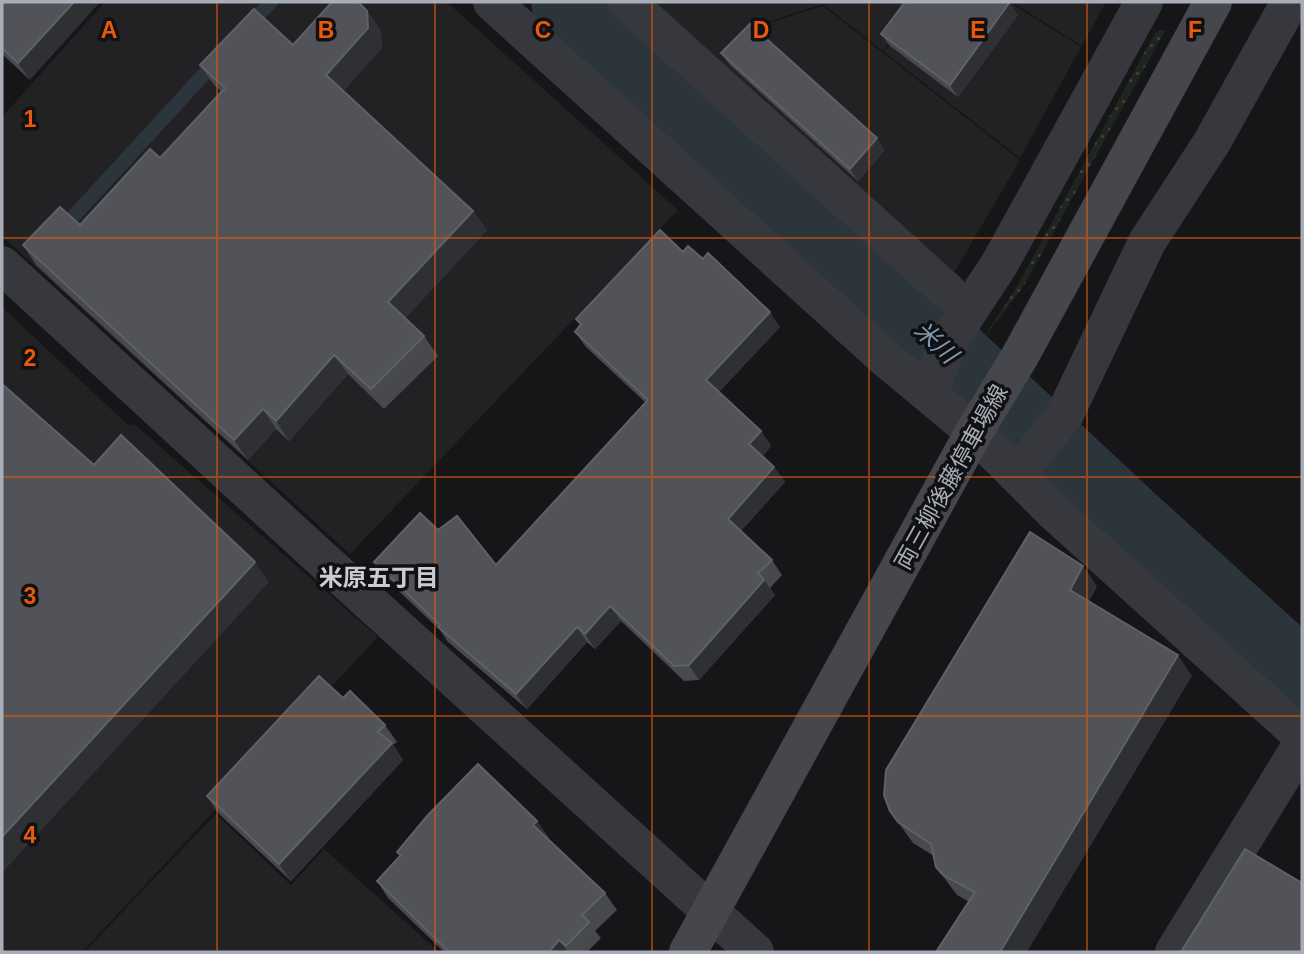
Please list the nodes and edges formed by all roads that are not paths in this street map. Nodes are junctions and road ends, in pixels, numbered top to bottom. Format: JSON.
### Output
{"nodes":[{"id":1,"x":492,"y":2,"type":"edge"},
{"id":2,"x":626,"y":2,"type":"edge"},
{"id":3,"x":1144,"y":2,"type":"edge"},
{"id":4,"x":1213,"y":2,"type":"edge"},
{"id":5,"x":1290,"y":2,"type":"edge"},
{"id":6,"x":2,"y":265,"type":"edge"},
{"id":7,"x":948,"y":292,"type":"dead end"},
{"id":8,"x":929,"y":393,"type":"junction"},
{"id":9,"x":976,"y":428,"type":"junction"},
{"id":10,"x":1017,"y":475,"type":"junction"},
{"id":11,"x":1302,"y":736,"type":"edge"},
{"id":12,"x":1302,"y":744,"type":"edge"},
{"id":13,"x":710,"y":912,"type":"junction"},
{"id":14,"x":688,"y":952,"type":"edge"},
{"id":15,"x":755,"y":952,"type":"edge"},
{"id":16,"x":1174,"y":952,"type":"edge"}],
"edges":[{"from":1,"to":8,"type":"street"},
{"from":2,"to":7,"type":"street"},
{"from":3,"to":8,"type":"street"},
{"from":4,"to":9,"type":"main road","name":"両三柳後藤停車場線"},
{"from":5,"to":10,"type":"street"},
{"from":6,"to":13,"type":"street"},
{"from":8,"to":9,"type":"street"},
{"from":9,"to":10,"type":"street"},
{"from":9,"to":13,"type":"main road","name":"両三柳後藤停車場線"},
{"from":10,"to":11,"type":"street"},
{"from":12,"to":16,"type":"street"},
{"from":13,"to":14,"type":"main road","name":"両三柳後藤停車場線"},
{"from":13,"to":15,"type":"street"}]}
